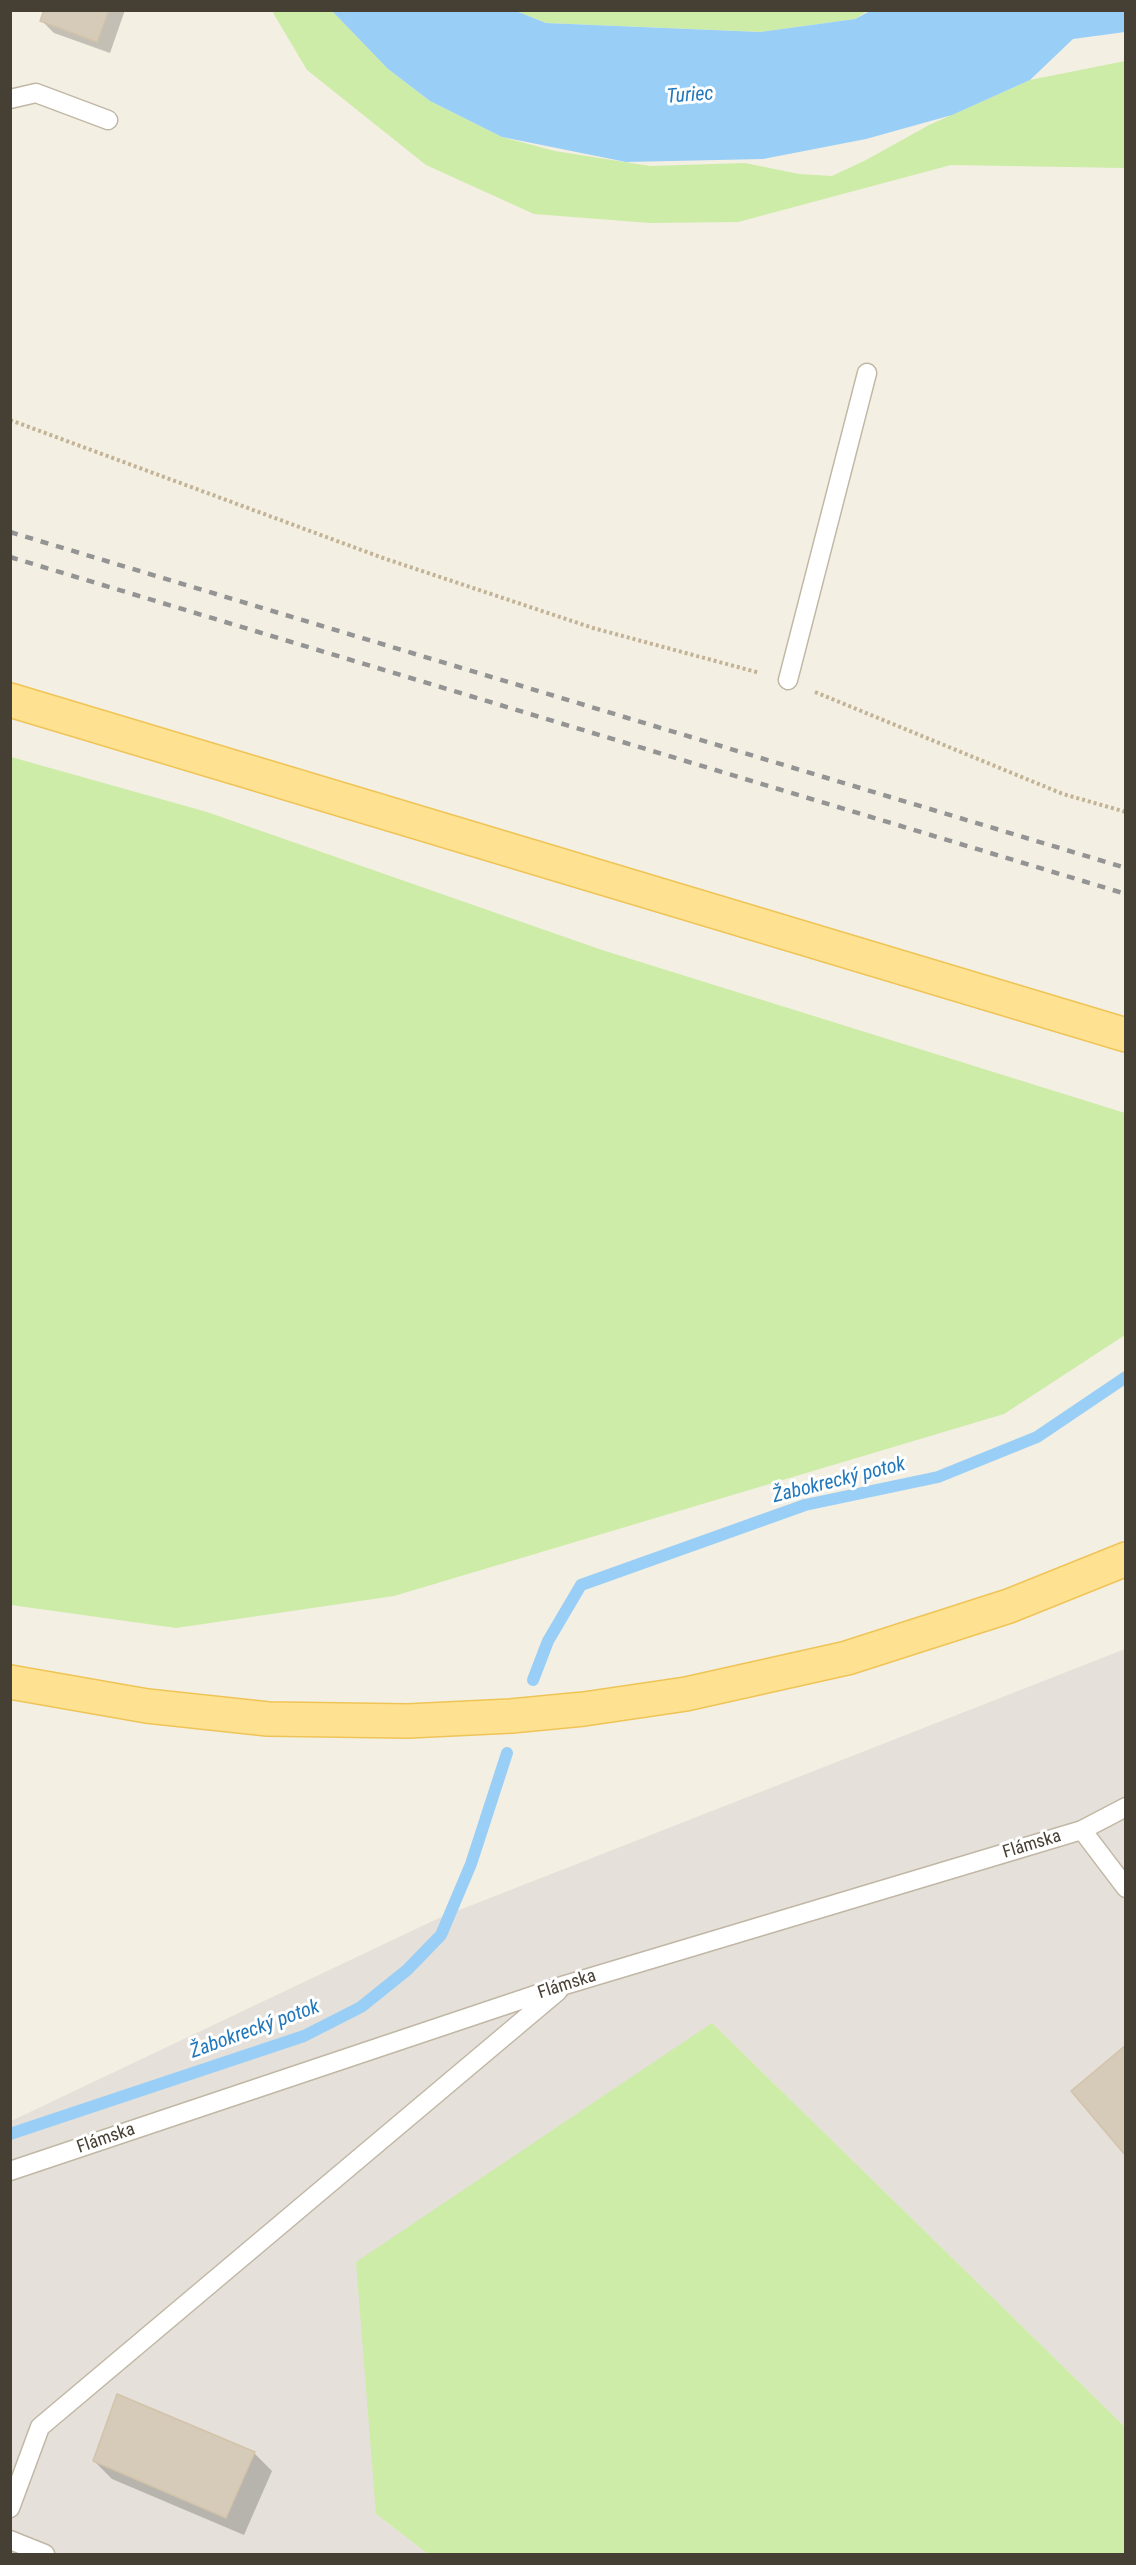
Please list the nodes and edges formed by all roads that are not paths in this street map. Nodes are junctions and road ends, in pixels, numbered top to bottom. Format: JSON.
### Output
{"nodes":[{"id":1,"x":10,"y":99,"type":"edge"},
{"id":2,"x":108,"y":120,"type":"dead end"},
{"id":3,"x":867,"y":373,"type":"dead end"},
{"id":4,"x":788,"y":680,"type":"road end"},
{"id":5,"x":10,"y":700,"type":"edge"},
{"id":6,"x":1125,"y":1035,"type":"edge"},
{"id":7,"x":1125,"y":1559,"type":"edge"},
{"id":8,"x":10,"y":1682,"type":"edge"},
{"id":9,"x":1125,"y":1807,"type":"edge"},
{"id":10,"x":1082,"y":1830,"type":"junction"},
{"id":11,"x":1125,"y":1888,"type":"edge"},
{"id":12,"x":565,"y":1985,"type":"junction"},
{"id":13,"x":10,"y":2171,"type":"edge"},
{"id":14,"x":10,"y":2508,"type":"edge"},
{"id":15,"x":10,"y":2540,"type":"edge"},
{"id":16,"x":45,"y":2554,"type":"edge"}],
"edges":[{"from":1,"to":2,"type":"lane"},
{"from":3,"to":4,"type":"lane"},
{"from":5,"to":6,"type":"main road"},
{"from":7,"to":8,"type":"main road"},
{"from":9,"to":10,"type":"lane","name":"Flámska"},
{"from":10,"to":11,"type":"lane"},
{"from":10,"to":12,"type":"lane","name":"Flámska"},
{"from":12,"to":13,"type":"lane","name":"Flámska"},
{"from":12,"to":14,"type":"lane"},
{"from":15,"to":16,"type":"lane"}]}
